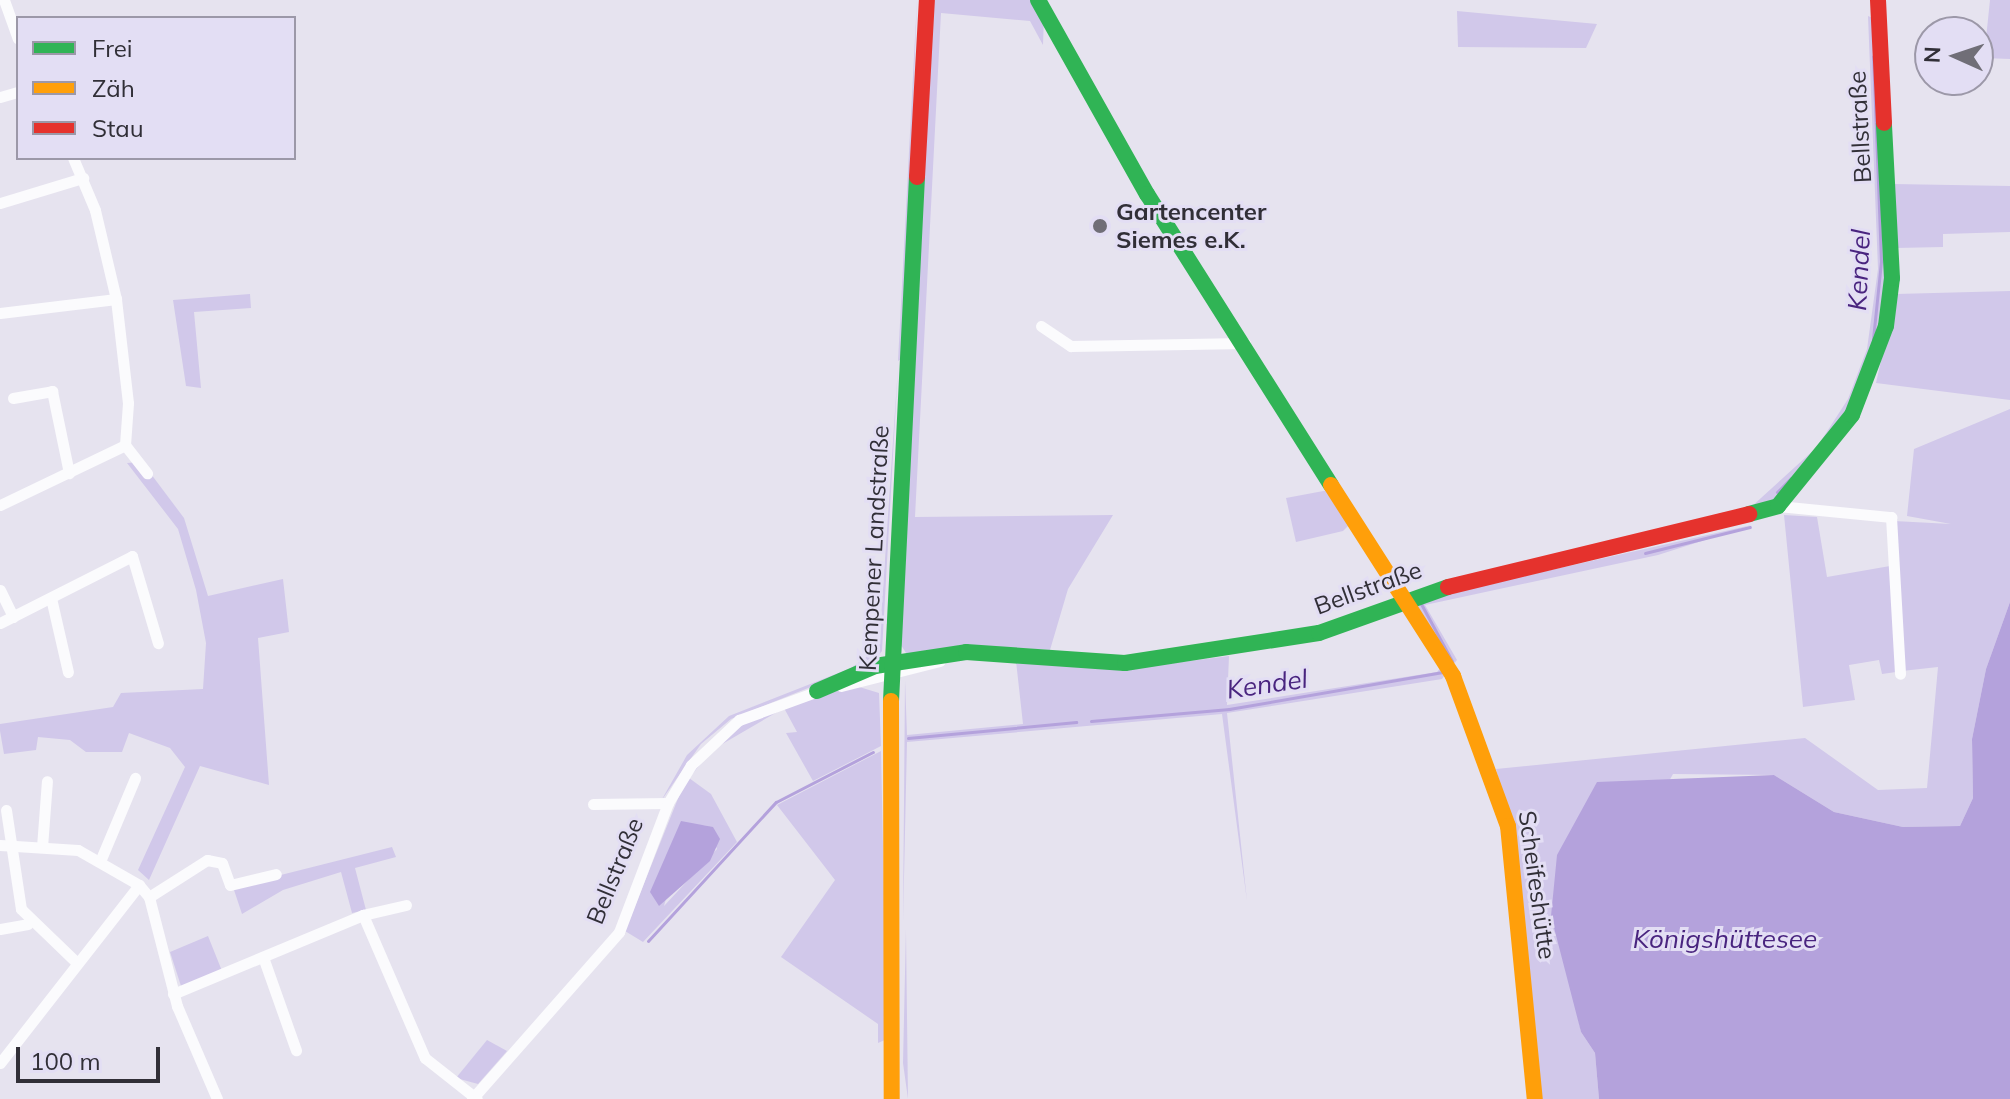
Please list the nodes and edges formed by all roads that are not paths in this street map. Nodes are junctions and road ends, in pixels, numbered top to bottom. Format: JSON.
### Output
{"nodes":[{"id":1,"x":4,"y":0,"type":"edge"},
{"id":2,"x":927,"y":0,"type":"edge"},
{"id":3,"x":1038,"y":0,"type":"edge"},
{"id":4,"x":1878,"y":0,"type":"edge"},
{"id":5,"x":16,"y":33,"type":"edge"},
{"id":6,"x":74,"y":160,"type":"edge"},
{"id":7,"x":83,"y":178,"type":"junction"},
{"id":8,"x":0,"y":203,"type":"edge"},
{"id":9,"x":116,"y":299,"type":"junction"},
{"id":10,"x":0,"y":313,"type":"edge"},
{"id":11,"x":1041,"y":326,"type":"dead end"},
{"id":12,"x":1246,"y":343,"type":"junction"},
{"id":13,"x":13,"y":398,"type":"dead end"},
{"id":14,"x":125,"y":445,"type":"junction"},
{"id":15,"x":69,"y":473,"type":"junction"},
{"id":16,"x":147,"y":473,"type":"dead end"},
{"id":17,"x":0,"y":505,"type":"edge"},
{"id":18,"x":1778,"y":506,"type":"junction"},
{"id":19,"x":0,"y":590,"type":"edge"},
{"id":20,"x":51,"y":598,"type":"junction"},
{"id":21,"x":1410,"y":601,"type":"junction"},
{"id":22,"x":13,"y":617,"type":"junction"},
{"id":23,"x":0,"y":623,"type":"edge"},
{"id":24,"x":158,"y":643,"type":"dead end"},
{"id":25,"x":890,"y":670,"type":"junction"},
{"id":26,"x":68,"y":672,"type":"dead end"},
{"id":27,"x":1900,"y":674,"type":"dead end"},
{"id":28,"x":817,"y":691,"type":"joint"},
{"id":29,"x":135,"y":778,"type":"dead end"},
{"id":30,"x":47,"y":781,"type":"dead end"},
{"id":31,"x":668,"y":803,"type":"junction"},
{"id":32,"x":593,"y":804,"type":"dead end"},
{"id":33,"x":6,"y":810,"type":"dead end"},
{"id":34,"x":4,"y":845,"type":"edge"},
{"id":35,"x":42,"y":847,"type":"junction"},
{"id":36,"x":101,"y":859,"type":"junction"},
{"id":37,"x":276,"y":874,"type":"dead end"},
{"id":38,"x":139,"y":885,"type":"junction"},
{"id":39,"x":149,"y":897,"type":"junction"},
{"id":40,"x":406,"y":905,"type":"dead end"},
{"id":41,"x":363,"y":915,"type":"junction"},
{"id":42,"x":28,"y":924,"type":"junction"},
{"id":43,"x":0,"y":929,"type":"edge"},
{"id":44,"x":263,"y":957,"type":"junction"},
{"id":45,"x":76,"y":962,"type":"junction"},
{"id":46,"x":173,"y":994,"type":"junction"},
{"id":47,"x":296,"y":1050,"type":"dead end"},
{"id":48,"x":0,"y":1063,"type":"edge"},
{"id":49,"x":474,"y":1098,"type":"edge"},
{"id":50,"x":217,"y":1099,"type":"edge"},
{"id":51,"x":892,"y":1099,"type":"edge"},
{"id":52,"x":1535,"y":1099,"type":"edge"}],
"edges":[{"from":1,"to":5,"type":"street"},
{"from":2,"to":25,"type":"street","name":"Kempener Landstraße"},
{"from":3,"to":12,"type":"street","name":"Bellstraße"},
{"from":4,"to":18,"type":"street","name":"Bellstraße"},
{"from":6,"to":7,"type":"street"},
{"from":7,"to":8,"type":"street"},
{"from":7,"to":9,"type":"street"},
{"from":9,"to":10,"type":"street"},
{"from":9,"to":14,"type":"street"},
{"from":11,"to":12,"type":"street"},
{"from":12,"to":21,"type":"street","name":"Bellstraße"},
{"from":13,"to":15,"type":"street"},
{"from":14,"to":15,"type":"street"},
{"from":14,"to":16,"type":"street"},
{"from":15,"to":17,"type":"street"},
{"from":18,"to":21,"type":"street","name":"Bellstraße"},
{"from":18,"to":27,"type":"street","name":"Bellstraße"},
{"from":19,"to":22,"type":"street"},
{"from":20,"to":22,"type":"street"},
{"from":20,"to":24,"type":"street"},
{"from":20,"to":26,"type":"street"},
{"from":21,"to":25,"type":"street","name":"Bellstraße"},
{"from":21,"to":52,"type":"street","name":"Scheifeshütte"},
{"from":22,"to":23,"type":"street"},
{"from":25,"to":28,"type":"street","name":"Bellstraße"},
{"from":25,"to":51,"type":"street","name":"Kempener Landstraße"},
{"from":28,"to":31,"type":"street","name":"Bellstraße"},
{"from":29,"to":36,"type":"street"},
{"from":30,"to":35,"type":"street"},
{"from":31,"to":32,"type":"street"},
{"from":31,"to":49,"type":"street","name":"Bellstraße"},
{"from":33,"to":34,"type":"street"},
{"from":34,"to":35,"type":"street"},
{"from":34,"to":42,"type":"street"},
{"from":35,"to":36,"type":"street"},
{"from":36,"to":38,"type":"street"},
{"from":37,"to":39,"type":"street"},
{"from":38,"to":39,"type":"street"},
{"from":38,"to":45,"type":"street"},
{"from":39,"to":46,"type":"street"},
{"from":40,"to":41,"type":"street"},
{"from":41,"to":44,"type":"street"},
{"from":41,"to":49,"type":"street"},
{"from":42,"to":43,"type":"street"},
{"from":42,"to":45,"type":"street"},
{"from":44,"to":46,"type":"street"},
{"from":44,"to":47,"type":"street"},
{"from":45,"to":48,"type":"street"},
{"from":46,"to":50,"type":"street"}]}
